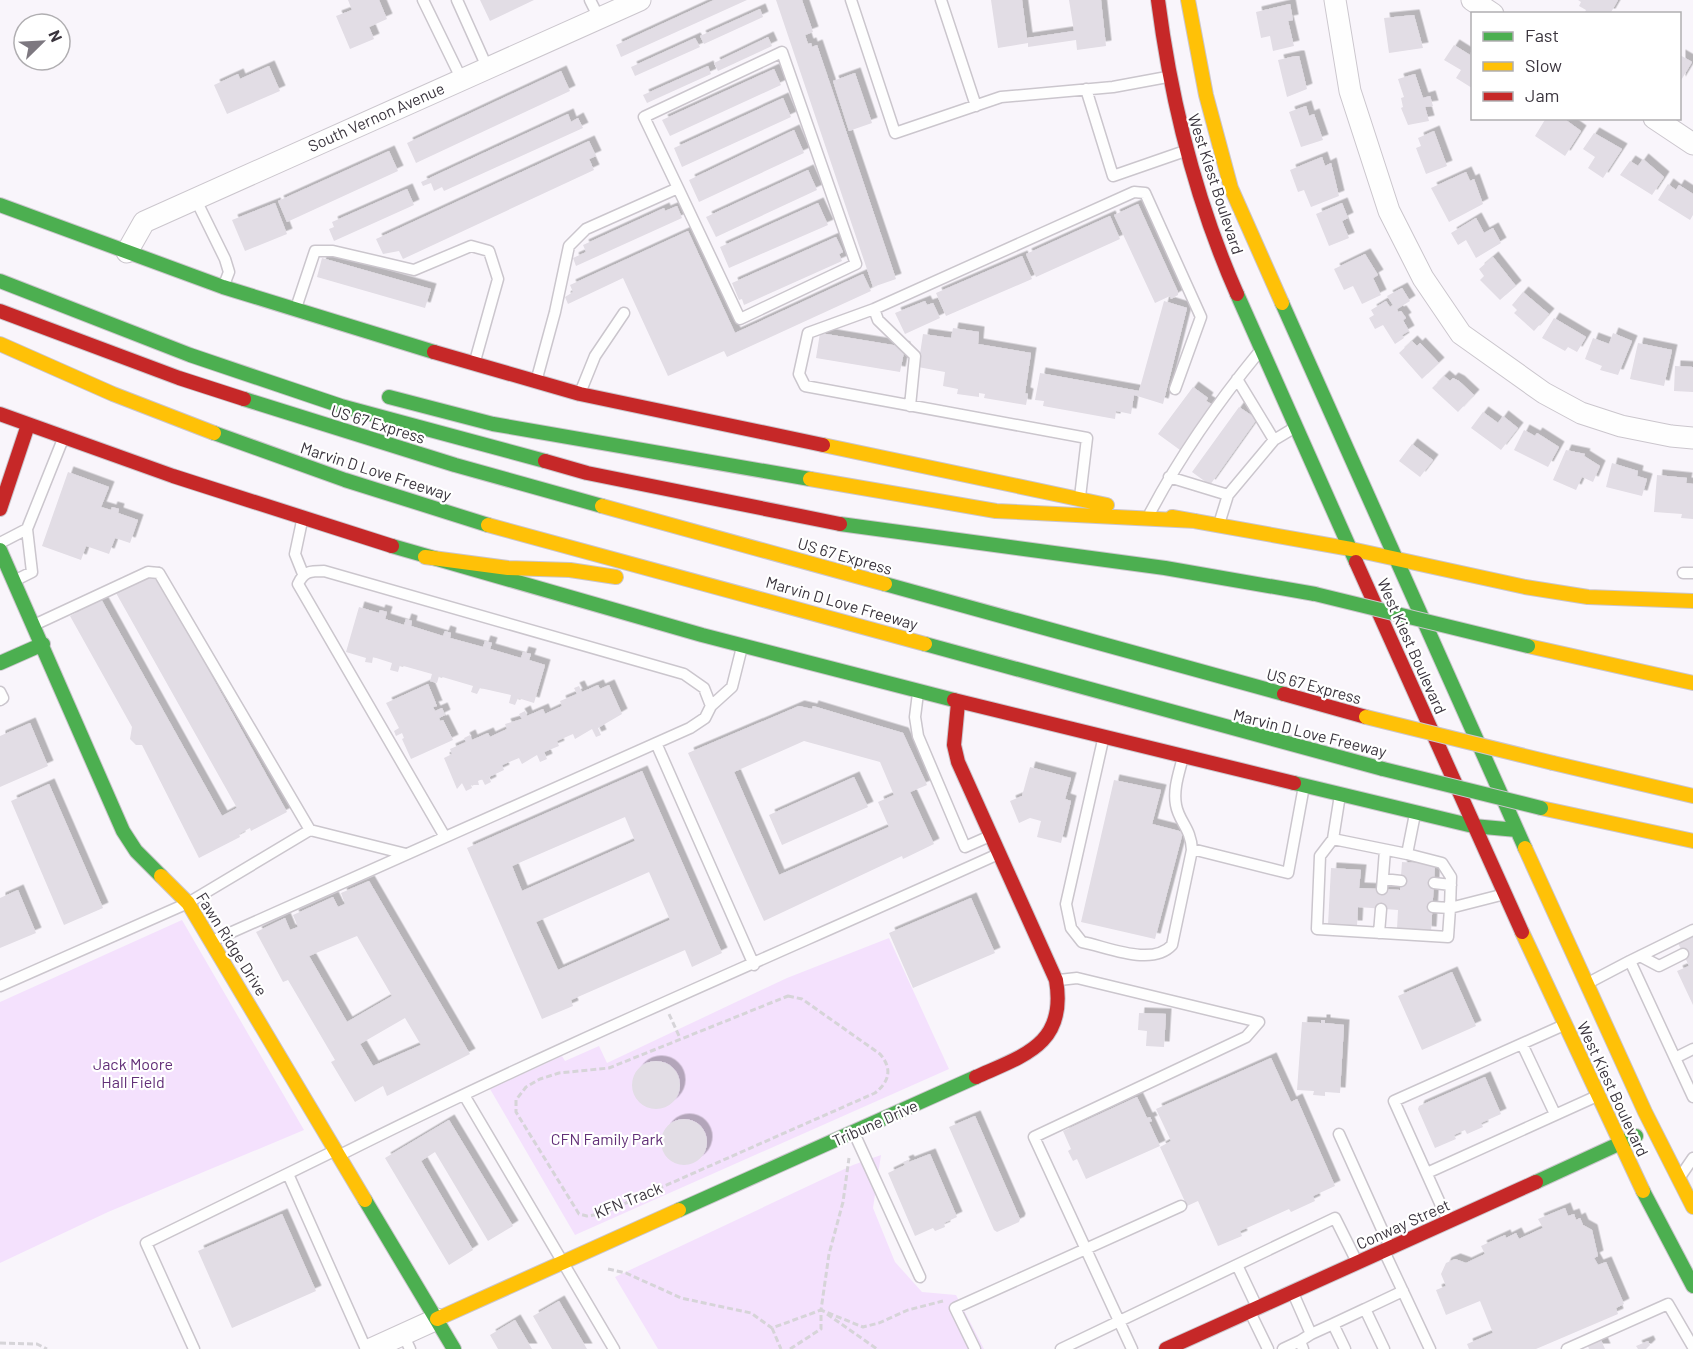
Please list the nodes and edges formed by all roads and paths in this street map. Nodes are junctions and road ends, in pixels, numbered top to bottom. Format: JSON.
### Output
{"nodes":[{"id":1,"x":423,"y":0,"type":"edge"},
{"id":2,"x":457,"y":0,"type":"edge"},
{"id":3,"x":640,"y":0,"type":"edge"},
{"id":4,"x":941,"y":0,"type":"edge"},
{"id":5,"x":1158,"y":0,"type":"edge"},
{"id":6,"x":1188,"y":0,"type":"edge"},
{"id":7,"x":1335,"y":0,"type":"edge"},
{"id":8,"x":1472,"y":0,"type":"edge"},
{"id":9,"x":856,"y":1,"type":"edge"},
{"id":10,"x":595,"y":9,"type":"edge"},
{"id":11,"x":1489,"y":12,"type":"edge"},
{"id":12,"x":1195,"y":53,"type":"junction"},
{"id":13,"x":1164,"y":60,"type":"junction"},
{"id":14,"x":487,"y":67,"type":"junction"},
{"id":15,"x":1168,"y":77,"type":"junction"},
{"id":16,"x":461,"y":78,"type":"junction"},
{"id":17,"x":1086,"y":89,"type":"junction"},
{"id":18,"x":976,"y":106,"type":"junction"},
{"id":19,"x":1657,"y":120,"type":"edge"},
{"id":20,"x":1693,"y":144,"type":"edge"},
{"id":21,"x":1185,"y":151,"type":"junction"},
{"id":22,"x":678,"y":188,"type":"junction"},
{"id":23,"x":195,"y":198,"type":"junction"},
{"id":24,"x":0,"y":205,"type":"edge"},
{"id":25,"x":127,"y":252,"type":"junction"},
{"id":26,"x":0,"y":281,"type":"edge"},
{"id":27,"x":223,"y":287,"type":"junction"},
{"id":28,"x":874,"y":309,"type":"junction"},
{"id":29,"x":0,"y":311,"type":"edge"},
{"id":30,"x":295,"y":311,"type":"junction"},
{"id":31,"x":624,"y":313,"type":"dead end"},
{"id":32,"x":84,"y":315,"type":"junction"},
{"id":33,"x":174,"y":333,"type":"dead end"},
{"id":34,"x":1298,"y":334,"type":"junction"},
{"id":35,"x":0,"y":344,"type":"edge"},
{"id":36,"x":1271,"y":345,"type":"junction"},
{"id":37,"x":474,"y":364,"type":"junction"},
{"id":38,"x":1237,"y":379,"type":"junction"},
{"id":39,"x":536,"y":381,"type":"junction"},
{"id":40,"x":1175,"y":389,"type":"dead end"},
{"id":41,"x":379,"y":394,"type":"dead end"},
{"id":42,"x":580,"y":394,"type":"junction"},
{"id":43,"x":910,"y":406,"type":"junction"},
{"id":44,"x":0,"y":414,"type":"edge"},
{"id":45,"x":28,"y":425,"type":"junction"},
{"id":46,"x":1297,"y":426,"type":"junction"},
{"id":47,"x":63,"y":438,"type":"junction"},
{"id":48,"x":1693,"y":438,"type":"edge"},
{"id":49,"x":1274,"y":440,"type":"junction"},
{"id":50,"x":1169,"y":477,"type":"junction"},
{"id":51,"x":1228,"y":495,"type":"junction"},
{"id":52,"x":1079,"y":501,"type":"junction"},
{"id":53,"x":0,"y":509,"type":"edge"},
{"id":54,"x":1150,"y":513,"type":"junction"},
{"id":55,"x":303,"y":520,"type":"junction"},
{"id":56,"x":1196,"y":521,"type":"junction"},
{"id":57,"x":1219,"y":525,"type":"junction"},
{"id":58,"x":27,"y":529,"type":"junction"},
{"id":59,"x":0,"y":543,"type":"edge"},
{"id":60,"x":1351,"y":549,"type":"junction"},
{"id":61,"x":0,"y":550,"type":"edge"},
{"id":62,"x":425,"y":557,"type":"junction"},
{"id":63,"x":1394,"y":557,"type":"junction"},
{"id":64,"x":303,"y":574,"type":"junction"},
{"id":65,"x":14,"y":581,"type":"junction"},
{"id":66,"x":729,"y":589,"type":"junction"},
{"id":67,"x":1693,"y":601,"type":"edge"},
{"id":68,"x":34,"y":625,"type":"junction"},
{"id":69,"x":43,"y":644,"type":"junction"},
{"id":70,"x":742,"y":647,"type":"junction"},
{"id":71,"x":0,"y":663,"type":"edge"},
{"id":72,"x":1693,"y":683,"type":"edge"},
{"id":73,"x":0,"y":692,"type":"edge"},
{"id":74,"x":918,"y":693,"type":"junction"},
{"id":75,"x":0,"y":700,"type":"edge"},
{"id":76,"x":958,"y":703,"type":"junction"},
{"id":77,"x":711,"y":706,"type":"junction"},
{"id":78,"x":1104,"y":738,"type":"junction"},
{"id":79,"x":656,"y":743,"type":"junction"},
{"id":80,"x":1183,"y":757,"type":"junction"},
{"id":81,"x":1304,"y":786,"type":"junction"},
{"id":82,"x":1340,"y":794,"type":"junction"},
{"id":83,"x":1693,"y":796,"type":"edge"},
{"id":84,"x":1416,"y":812,"type":"junction"},
{"id":85,"x":1473,"y":826,"type":"junction"},
{"id":86,"x":310,"y":830,"type":"junction"},
{"id":87,"x":1517,"y":830,"type":"junction"},
{"id":88,"x":991,"y":836,"type":"junction"},
{"id":89,"x":445,"y":837,"type":"junction"},
{"id":90,"x":1332,"y":839,"type":"junction"},
{"id":91,"x":1693,"y":841,"type":"edge"},
{"id":92,"x":965,"y":847,"type":"junction"},
{"id":93,"x":1192,"y":849,"type":"junction"},
{"id":94,"x":1385,"y":850,"type":"junction"},
{"id":95,"x":406,"y":854,"type":"junction"},
{"id":96,"x":999,"y":854,"type":"junction"},
{"id":97,"x":1407,"y":854,"type":"junction"},
{"id":98,"x":970,"y":867,"type":"junction"},
{"id":99,"x":1401,"y":881,"type":"dead end"},
{"id":100,"x":1434,"y":883,"type":"dead end"},
{"id":101,"x":1451,"y":885,"type":"junction"},
{"id":102,"x":1504,"y":894,"type":"junction"},
{"id":103,"x":188,"y":903,"type":"junction"},
{"id":104,"x":1432,"y":908,"type":"dead end"},
{"id":105,"x":1450,"y":908,"type":"junction"},
{"id":106,"x":1381,"y":909,"type":"dead end"},
{"id":107,"x":1693,"y":930,"type":"edge"},
{"id":108,"x":1380,"y":933,"type":"junction"},
{"id":109,"x":212,"y":942,"type":"junction"},
{"id":110,"x":1684,"y":954,"type":"dead end"},
{"id":111,"x":1635,"y":958,"type":"junction"},
{"id":112,"x":754,"y":965,"type":"junction"},
{"id":113,"x":1056,"y":980,"type":"junction"},
{"id":114,"x":1587,"y":984,"type":"junction"},
{"id":115,"x":0,"y":986,"type":"edge"},
{"id":116,"x":1553,"y":1000,"type":"junction"},
{"id":117,"x":665,"y":1004,"type":"junction"},
{"id":118,"x":1565,"y":1025,"type":"junction"},
{"id":119,"x":680,"y":1038,"type":"junction"},
{"id":120,"x":1522,"y":1044,"type":"junction"},
{"id":121,"x":1693,"y":1049,"type":"edge"},
{"id":122,"x":1675,"y":1058,"type":"junction"},
{"id":123,"x":464,"y":1095,"type":"junction"},
{"id":124,"x":1597,"y":1095,"type":"junction"},
{"id":125,"x":1693,"y":1095,"type":"edge"},
{"id":126,"x":1555,"y":1114,"type":"junction"},
{"id":127,"x":1652,"y":1128,"type":"junction"},
{"id":128,"x":1339,"y":1134,"type":"dead end"},
{"id":129,"x":857,"y":1139,"type":"junction"},
{"id":130,"x":1620,"y":1144,"type":"junction"},
{"id":131,"x":339,"y":1153,"type":"junction"},
{"id":132,"x":1693,"y":1158,"type":"edge"},
{"id":133,"x":1427,"y":1173,"type":"junction"},
{"id":134,"x":288,"y":1174,"type":"junction"},
{"id":135,"x":1678,"y":1180,"type":"junction"},
{"id":136,"x":1181,"y":1206,"type":"dead end"},
{"id":137,"x":1693,"y":1207,"type":"edge"},
{"id":138,"x":1449,"y":1222,"type":"junction"},
{"id":139,"x":1086,"y":1249,"type":"junction"},
{"id":140,"x":1387,"y":1249,"type":"junction"},
{"id":141,"x":563,"y":1263,"type":"junction"},
{"id":142,"x":1358,"y":1263,"type":"junction"},
{"id":143,"x":1237,"y":1265,"type":"junction"},
{"id":144,"x":601,"y":1268,"type":"dead end"},
{"id":145,"x":920,"y":1277,"type":"dead end"},
{"id":146,"x":1693,"y":1286,"type":"edge"},
{"id":147,"x":1403,"y":1291,"type":"junction"},
{"id":148,"x":1293,"y":1293,"type":"junction"},
{"id":149,"x":955,"y":1308,"type":"junction"},
{"id":150,"x":1365,"y":1309,"type":"junction"},
{"id":151,"x":821,"y":1310,"type":"junction"},
{"id":152,"x":1254,"y":1310,"type":"junction"},
{"id":153,"x":437,"y":1319,"type":"junction"},
{"id":154,"x":1119,"y":1321,"type":"junction"},
{"id":155,"x":1333,"y":1324,"type":"junction"},
{"id":156,"x":772,"y":1328,"type":"junction"},
{"id":157,"x":1311,"y":1334,"type":"junction"},
{"id":158,"x":406,"y":1342,"type":"edge"},
{"id":159,"x":0,"y":1343,"type":"edge"},
{"id":160,"x":1302,"y":1345,"type":"edge"},
{"id":161,"x":1693,"y":1347,"type":"edge"},
{"id":162,"x":47,"y":1349,"type":"edge"},
{"id":163,"x":194,"y":1349,"type":"edge"},
{"id":164,"x":366,"y":1349,"type":"edge"},
{"id":165,"x":371,"y":1349,"type":"edge"},
{"id":166,"x":454,"y":1349,"type":"edge"},
{"id":167,"x":614,"y":1349,"type":"edge"},
{"id":168,"x":781,"y":1349,"type":"edge"},
{"id":169,"x":790,"y":1349,"type":"edge"},
{"id":170,"x":878,"y":1349,"type":"edge"},
{"id":171,"x":975,"y":1349,"type":"edge"},
{"id":172,"x":1062,"y":1349,"type":"edge"},
{"id":173,"x":1132,"y":1349,"type":"edge"},
{"id":174,"x":1167,"y":1349,"type":"edge"},
{"id":175,"x":1268,"y":1349,"type":"edge"},
{"id":176,"x":1283,"y":1349,"type":"edge"},
{"id":177,"x":1345,"y":1349,"type":"edge"},
{"id":178,"x":1384,"y":1349,"type":"edge"},
{"id":179,"x":1430,"y":1349,"type":"edge"},
{"id":180,"x":1567,"y":1349,"type":"edge"}],
"edges":[{"from":1,"to":16,"type":"lane"},
{"from":2,"to":14,"type":"lane"},
{"from":3,"to":10,"type":"street","name":"South Vernon Avenue"},
{"from":4,"to":18,"type":"lane"},
{"from":5,"to":13,"type":"main road","name":"West Kiest Boulevard"},
{"from":6,"to":12,"type":"main road","name":"West Kiest Boulevard"},
{"from":7,"to":48,"type":"street"},
{"from":8,"to":11,"type":"street"},
{"from":9,"to":18,"type":"lane"},
{"from":10,"to":14,"type":"street","name":"South Vernon Avenue"},
{"from":12,"to":13,"type":"main road"},
{"from":12,"to":34,"type":"main road","name":"West Kiest Boulevard"},
{"from":13,"to":15,"type":"main road","name":"West Kiest Boulevard"},
{"from":14,"to":16,"type":"street","name":"South Vernon Avenue"},
{"from":15,"to":17,"type":"lane"},
{"from":15,"to":21,"type":"main road","name":"West Kiest Boulevard"},
{"from":16,"to":23,"type":"street","name":"South Vernon Avenue"},
{"from":17,"to":18,"type":"lane"},
{"from":17,"to":21,"type":"lane"},
{"from":19,"to":20,"type":"street"},
{"from":21,"to":36,"type":"main road","name":"West Kiest Boulevard"},
{"from":22,"to":22,"type":"lane"},
{"from":22,"to":39,"type":"lane"},
{"from":23,"to":25,"type":"street","name":"South Vernon Avenue"},
{"from":23,"to":27,"type":"lane"},
{"from":24,"to":25,"type":"main road"},
{"from":25,"to":27,"type":"main road"},
{"from":26,"to":32,"type":"main road"},
{"from":27,"to":30,"type":"main road"},
{"from":28,"to":40,"type":"lane"},
{"from":28,"to":43,"type":"lane"},
{"from":28,"to":43,"type":"lane"},
{"from":29,"to":83,"type":"main road","name":"US 67 Express","bridge":true},
{"from":30,"to":37,"type":"main road"},
{"from":30,"to":37,"type":"lane"},
{"from":31,"to":42,"type":"lane"},
{"from":32,"to":33,"type":"main road"},
{"from":32,"to":72,"type":"main road","bridge":true},
{"from":34,"to":36,"type":"main road"},
{"from":34,"to":63,"type":"main road","name":"West Kiest Boulevard"},
{"from":35,"to":66,"type":"main road","name":"Marvin D Love Freeway"},
{"from":36,"to":38,"type":"lane"},
{"from":36,"to":46,"type":"main road","name":"West Kiest Boulevard"},
{"from":37,"to":39,"type":"main road"},
{"from":38,"to":49,"type":"lane"},
{"from":38,"to":50,"type":"lane"},
{"from":39,"to":42,"type":"main road"},
{"from":41,"to":56,"type":"main road"},
{"from":42,"to":52,"type":"main road"},
{"from":43,"to":52,"type":"lane"},
{"from":44,"to":45,"type":"main road"},
{"from":45,"to":47,"type":"main road"},
{"from":45,"to":53,"type":"main road"},
{"from":46,"to":49,"type":"lane"},
{"from":46,"to":60,"type":"main road","name":"West Kiest Boulevard"},
{"from":47,"to":55,"type":"main road"},
{"from":47,"to":58,"type":"lane"},
{"from":49,"to":51,"type":"lane"},
{"from":50,"to":51,"type":"lane"},
{"from":50,"to":54,"type":"lane"},
{"from":51,"to":57,"type":"lane"},
{"from":52,"to":54,"type":"main road"},
{"from":54,"to":56,"type":"main road"},
{"from":55,"to":62,"type":"main road"},
{"from":55,"to":64,"type":"lane"},
{"from":56,"to":57,"type":"main road"},
{"from":57,"to":60,"type":"main road"},
{"from":58,"to":59,"type":"lane"},
{"from":58,"to":65,"type":"lane"},
{"from":60,"to":63,"type":"main road"},
{"from":60,"to":85,"type":"main road","name":"West Kiest Boulevard"},
{"from":61,"to":65,"type":"main road","name":"Fawn Ridge Drive"},
{"from":62,"to":66,"type":"main road"},
{"from":62,"to":70,"type":"main road"},
{"from":63,"to":67,"type":"main road"},
{"from":63,"to":87,"type":"main road","name":"West Kiest Boulevard"},
{"from":64,"to":77,"type":"lane"},
{"from":64,"to":89,"type":"lane"},
{"from":65,"to":68,"type":"main road","name":"Fawn Ridge Drive"},
{"from":66,"to":91,"type":"main road","name":"Marvin D Love Freeway","bridge":true},
{"from":68,"to":69,"type":"main road","name":"Fawn Ridge Drive"},
{"from":68,"to":86,"type":"lane"},
{"from":69,"to":71,"type":"main road"},
{"from":69,"to":103,"type":"main road","name":"Fawn Ridge Drive"},
{"from":70,"to":74,"type":"main road"},
{"from":70,"to":77,"type":"lane"},
{"from":73,"to":75,"type":"lane"},
{"from":74,"to":76,"type":"main road"},
{"from":74,"to":92,"type":"lane"},
{"from":76,"to":78,"type":"main road"},
{"from":76,"to":88,"type":"main road","name":"Tribune Drive"},
{"from":77,"to":79,"type":"lane"},
{"from":78,"to":80,"type":"main road"},
{"from":78,"to":93,"type":"lane"},
{"from":79,"to":89,"type":"lane"},
{"from":79,"to":112,"type":"lane"},
{"from":80,"to":81,"type":"main road"},
{"from":80,"to":93,"type":"lane"},
{"from":81,"to":82,"type":"main road"},
{"from":81,"to":93,"type":"lane"},
{"from":82,"to":84,"type":"main road"},
{"from":82,"to":90,"type":"lane"},
{"from":84,"to":85,"type":"main road"},
{"from":84,"to":97,"type":"lane"},
{"from":85,"to":87,"type":"main road"},
{"from":85,"to":102,"type":"main road","name":"West Kiest Boulevard"},
{"from":86,"to":95,"type":"lane"},
{"from":86,"to":103,"type":"lane"},
{"from":87,"to":114,"type":"main road","name":"West Kiest Boulevard"},
{"from":88,"to":92,"type":"lane"},
{"from":88,"to":96,"type":"main road","name":"Tribune Drive"},
{"from":89,"to":95,"type":"lane"},
{"from":90,"to":94,"type":"lane"},
{"from":90,"to":108,"type":"lane"},
{"from":92,"to":98,"type":"lane"},
{"from":94,"to":97,"type":"lane"},
{"from":94,"to":99,"type":"lane"},
{"from":95,"to":109,"type":"lane"},
{"from":96,"to":98,"type":"lane"},
{"from":96,"to":113,"type":"main road","name":"Tribune Drive"},
{"from":97,"to":101,"type":"lane"},
{"from":98,"to":112,"type":"lane"},
{"from":100,"to":101,"type":"lane"},
{"from":101,"to":105,"type":"lane"},
{"from":102,"to":105,"type":"lane"},
{"from":102,"to":116,"type":"main road","name":"West Kiest Boulevard"},
{"from":103,"to":109,"type":"main road","name":"Fawn Ridge Drive"},
{"from":103,"to":115,"type":"lane"},
{"from":104,"to":105,"type":"lane"},
{"from":105,"to":108,"type":"lane"},
{"from":106,"to":108,"type":"lane"},
{"from":107,"to":111,"type":"lane"},
{"from":109,"to":131,"type":"main road","name":"Fawn Ridge Drive"},
{"from":110,"to":111,"type":"lane"},
{"from":111,"to":114,"type":"lane"},
{"from":111,"to":122,"type":"lane"},
{"from":112,"to":117,"type":"lane"},
{"from":113,"to":129,"type":"main road","name":"Tribune Drive"},
{"from":113,"to":139,"type":"lane"},
{"from":114,"to":116,"type":"main road"},
{"from":114,"to":127,"type":"main road","name":"West Kiest Boulevard"},
{"from":116,"to":118,"type":"main road","name":"West Kiest Boulevard"},
{"from":117,"to":119,"type":"path"},
{"from":117,"to":123,"type":"lane"},
{"from":118,"to":120,"type":"lane"},
{"from":118,"to":124,"type":"main road","name":"West Kiest Boulevard"},
{"from":119,"to":119,"type":"path","name":"KFN Track"},
{"from":120,"to":126,"type":"lane"},
{"from":120,"to":133,"type":"lane"},
{"from":121,"to":122,"type":"lane"},
{"from":122,"to":125,"type":"lane"},
{"from":123,"to":131,"type":"lane"},
{"from":123,"to":141,"type":"lane"},
{"from":124,"to":126,"type":"lane"},
{"from":124,"to":130,"type":"main road","name":"West Kiest Boulevard"},
{"from":126,"to":133,"type":"lane"},
{"from":127,"to":130,"type":"main road","name":"Conway Street"},
{"from":127,"to":135,"type":"main road","name":"West Kiest Boulevard"},
{"from":128,"to":140,"type":"lane"},
{"from":129,"to":141,"type":"main road","name":"Tribune Drive"},
{"from":129,"to":145,"type":"lane"},
{"from":129,"to":151,"type":"path"},
{"from":130,"to":138,"type":"main road","name":"Conway Street"},
{"from":130,"to":146,"type":"main road","name":"West Kiest Boulevard"},
{"from":131,"to":134,"type":"lane"},
{"from":131,"to":153,"type":"main road","name":"Fawn Ridge Drive"},
{"from":132,"to":135,"type":"lane"},
{"from":133,"to":138,"type":"lane"},
{"from":134,"to":163,"type":"lane"},
{"from":134,"to":164,"type":"lane"},
{"from":135,"to":137,"type":"main road","name":"West Kiest Boulevard"},
{"from":136,"to":139,"type":"lane"},
{"from":138,"to":140,"type":"main road","name":"Conway Street"},
{"from":139,"to":149,"type":"lane"},
{"from":139,"to":154,"type":"lane"},
{"from":140,"to":142,"type":"main road","name":"Conway Street"},
{"from":140,"to":147,"type":"lane"},
{"from":141,"to":153,"type":"main road","name":"Tribune Drive"},
{"from":141,"to":167,"type":"lane"},
{"from":142,"to":143,"type":"lane"},
{"from":142,"to":148,"type":"main road","name":"Conway Street"},
{"from":143,"to":152,"type":"lane"},
{"from":143,"to":154,"type":"lane"},
{"from":144,"to":156,"type":"path"},
{"from":147,"to":150,"type":"lane"},
{"from":147,"to":179,"type":"lane"},
{"from":148,"to":152,"type":"main road","name":"Conway Street"},
{"from":148,"to":157,"type":"lane"},
{"from":149,"to":151,"type":"path"},
{"from":149,"to":171,"type":"lane"},
{"from":150,"to":155,"type":"lane"},
{"from":150,"to":178,"type":"lane"},
{"from":151,"to":156,"type":"path"},
{"from":151,"to":169,"type":"path"},
{"from":151,"to":170,"type":"path"},
{"from":152,"to":174,"type":"main road","name":"Conway Street"},
{"from":152,"to":175,"type":"lane"},
{"from":153,"to":158,"type":"street","name":"Tribune Drive"},
{"from":153,"to":166,"type":"main road","name":"Fawn Ridge Drive"},
{"from":154,"to":172,"type":"lane"},
{"from":154,"to":173,"type":"lane"},
{"from":155,"to":157,"type":"lane"},
{"from":155,"to":177,"type":"lane"},
{"from":156,"to":168,"type":"path"},
{"from":157,"to":160,"type":"lane"},
{"from":158,"to":165,"type":"street","name":"Tribune Drive"},
{"from":159,"to":162,"type":"path"},
{"from":160,"to":176,"type":"lane"},
{"from":161,"to":180,"type":"lane"}]}
